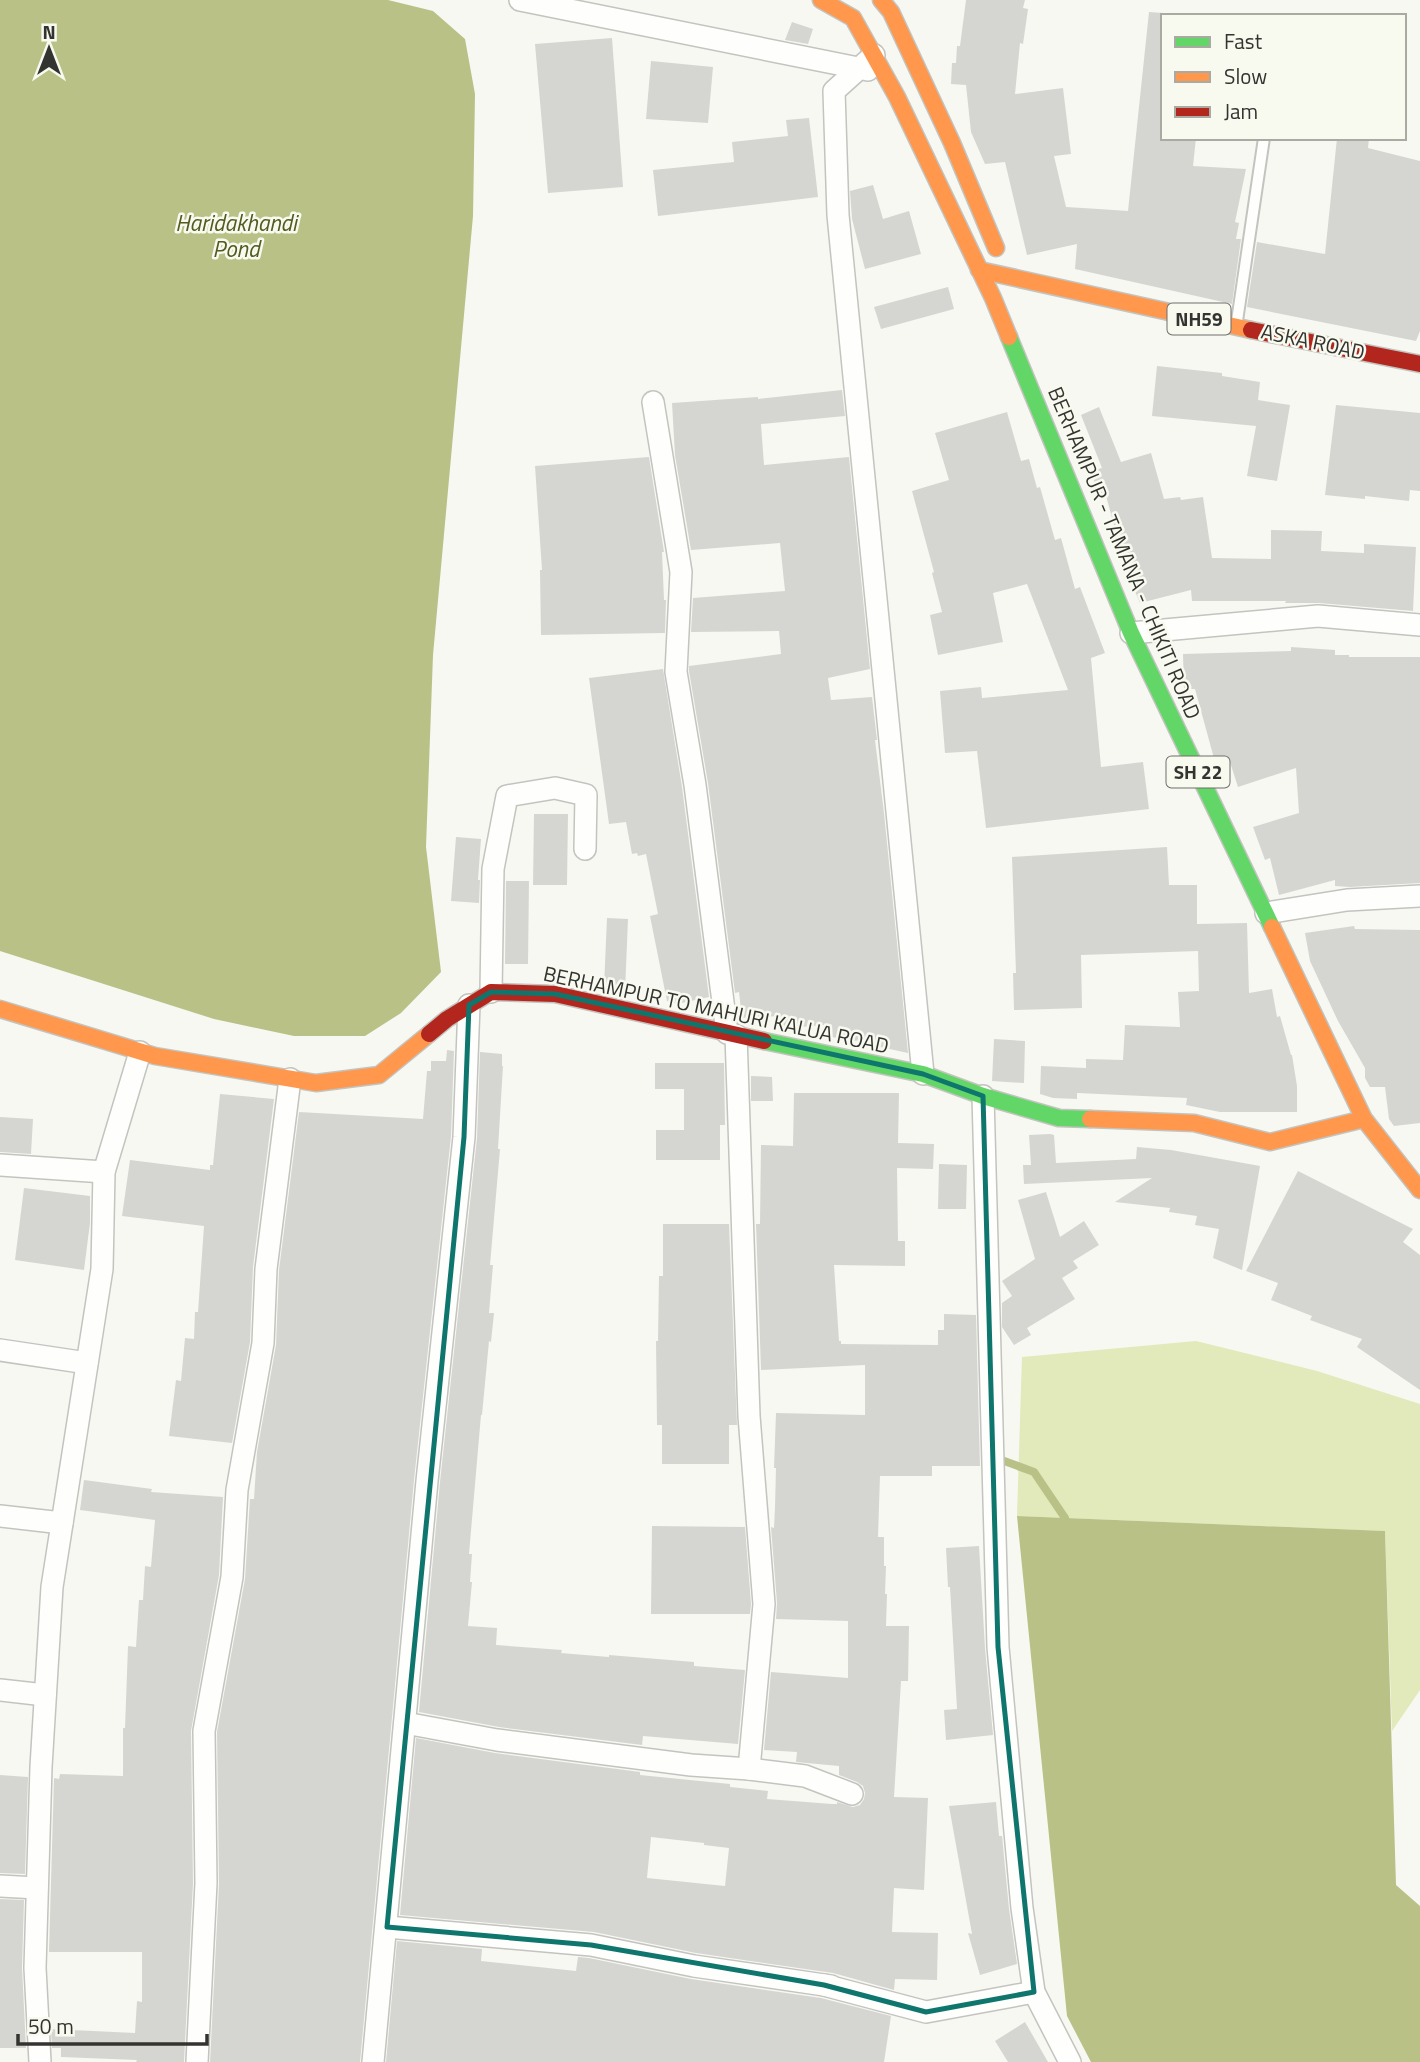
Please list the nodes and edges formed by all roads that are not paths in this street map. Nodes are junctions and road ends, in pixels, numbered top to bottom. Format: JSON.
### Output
{"nodes":[{"id":1,"x":520,"y":0,"type":"edge"},
{"id":2,"x":821,"y":0,"type":"edge"},
{"id":3,"x":881,"y":0,"type":"edge"},
{"id":4,"x":857,"y":9,"type":"edge"},
{"id":5,"x":872,"y":65,"type":"junction"},
{"id":6,"x":1264,"y":140,"type":"edge"},
{"id":7,"x":979,"y":270,"type":"junction"},
{"id":8,"x":1011,"y":290,"type":"junction"},
{"id":9,"x":993,"y":298,"type":"junction"},
{"id":10,"x":1236,"y":327,"type":"junction"},
{"id":11,"x":1009,"y":337,"type":"junction"},
{"id":12,"x":1420,"y":364,"type":"edge"},
{"id":13,"x":653,"y":402,"type":"dead end"},
{"id":14,"x":1420,"y":625,"type":"edge"},
{"id":15,"x":1131,"y":633,"type":"junction"},
{"id":16,"x":585,"y":849,"type":"dead end"},
{"id":17,"x":1420,"y":896,"type":"edge"},
{"id":18,"x":1265,"y":913,"type":"junction"},
{"id":19,"x":491,"y":992,"type":"junction"},
{"id":20,"x":469,"y":1005,"type":"junction"},
{"id":21,"x":0,"y":1009,"type":"edge"},
{"id":22,"x":732,"y":1034,"type":"junction"},
{"id":23,"x":140,"y":1052,"type":"junction"},
{"id":24,"x":923,"y":1074,"type":"junction"},
{"id":25,"x":290,"y":1079,"type":"junction"},
{"id":26,"x":983,"y":1096,"type":"junction"},
{"id":27,"x":1364,"y":1119,"type":"junction"},
{"id":28,"x":0,"y":1166,"type":"edge"},
{"id":29,"x":104,"y":1172,"type":"junction"},
{"id":30,"x":1420,"y":1190,"type":"edge"},
{"id":31,"x":0,"y":1350,"type":"edge"},
{"id":32,"x":87,"y":1363,"type":"junction"},
{"id":33,"x":0,"y":1516,"type":"edge"},
{"id":34,"x":62,"y":1523,"type":"junction"},
{"id":35,"x":0,"y":1690,"type":"edge"},
{"id":36,"x":45,"y":1695,"type":"junction"},
{"id":37,"x":405,"y":1723,"type":"junction"},
{"id":38,"x":749,"y":1769,"type":"junction"},
{"id":39,"x":852,"y":1794,"type":"dead end"},
{"id":40,"x":0,"y":1886,"type":"edge"},
{"id":41,"x":37,"y":1888,"type":"junction"},
{"id":42,"x":387,"y":1927,"type":"junction"},
{"id":43,"x":1034,"y":1992,"type":"junction"},
{"id":44,"x":40,"y":2062,"type":"edge"},
{"id":45,"x":197,"y":2062,"type":"edge"},
{"id":46,"x":373,"y":2062,"type":"edge"},
{"id":47,"x":1070,"y":2062,"type":"edge"}],
"edges":[{"from":1,"to":5,"type":"street"},
{"from":2,"to":4,"type":"main road"},
{"from":3,"to":8,"type":"main road"},
{"from":4,"to":5,"type":"main road","name":"BERHAMPUR - TAMANA - CHIKITI ROAD"},
{"from":5,"to":7,"type":"main road","name":"BERHAMPUR - TAMANA - CHIKITI ROAD"},
{"from":5,"to":24,"type":"street"},
{"from":6,"to":10,"type":"lane"},
{"from":7,"to":8,"type":"main road","number":"NH59"},
{"from":7,"to":9,"type":"main road","name":"BERHAMPUR - TAMANA - CHIKITI ROAD"},
{"from":8,"to":9,"type":"main road","number":"NH59"},
{"from":8,"to":10,"type":"main road","number":"NH59"},
{"from":8,"to":11,"type":"main road"},
{"from":9,"to":11,"type":"main road","name":"BERHAMPUR - TAMANA - CHIKITI ROAD","number":"SH 22"},
{"from":10,"to":12,"type":"main road","number":"NH59"},
{"from":11,"to":15,"type":"main road","name":"BERHAMPUR - TAMANA - CHIKITI ROAD","number":"SH 22"},
{"from":13,"to":22,"type":"street"},
{"from":14,"to":15,"type":"street"},
{"from":15,"to":18,"type":"main road","name":"BERHAMPUR - TAMANA - CHIKITI ROAD","number":"SH 22"},
{"from":16,"to":19,"type":"street"},
{"from":17,"to":18,"type":"street"},
{"from":18,"to":27,"type":"main road","name":"BERHAMPUR - TAMANA - CHIKITI ROAD","number":"SH 22"},
{"from":19,"to":20,"type":"main road"},
{"from":19,"to":22,"type":"main road","name":"BERHAMPUR TO MAHURI KALUA ROAD"},
{"from":20,"to":25,"type":"main road"},
{"from":20,"to":37,"type":"street"},
{"from":21,"to":23,"type":"main road"},
{"from":22,"to":24,"type":"main road","name":"BERHAMPUR TO MAHURI KALUA ROAD"},
{"from":22,"to":38,"type":"street"},
{"from":23,"to":25,"type":"main road"},
{"from":23,"to":29,"type":"street"},
{"from":24,"to":26,"type":"main road","name":"BERHAMPUR TO MAHURI KALUA ROAD"},
{"from":25,"to":45,"type":"street"},
{"from":26,"to":27,"type":"main road","name":"BERHAMPUR TO MAHURI KALUA ROAD"},
{"from":26,"to":43,"type":"street"},
{"from":27,"to":30,"type":"main road","name":"BERHAMPUR - TAMANA - CHIKITI ROAD","number":"SH 22"},
{"from":28,"to":29,"type":"street"},
{"from":29,"to":32,"type":"street"},
{"from":31,"to":32,"type":"street"},
{"from":32,"to":34,"type":"street"},
{"from":33,"to":34,"type":"street"},
{"from":34,"to":36,"type":"street"},
{"from":35,"to":36,"type":"street"},
{"from":36,"to":41,"type":"street"},
{"from":37,"to":38,"type":"street"},
{"from":37,"to":42,"type":"street"},
{"from":38,"to":39,"type":"street"},
{"from":40,"to":41,"type":"street"},
{"from":41,"to":44,"type":"street"},
{"from":42,"to":43,"type":"street"},
{"from":42,"to":46,"type":"street"},
{"from":43,"to":47,"type":"street"}]}
